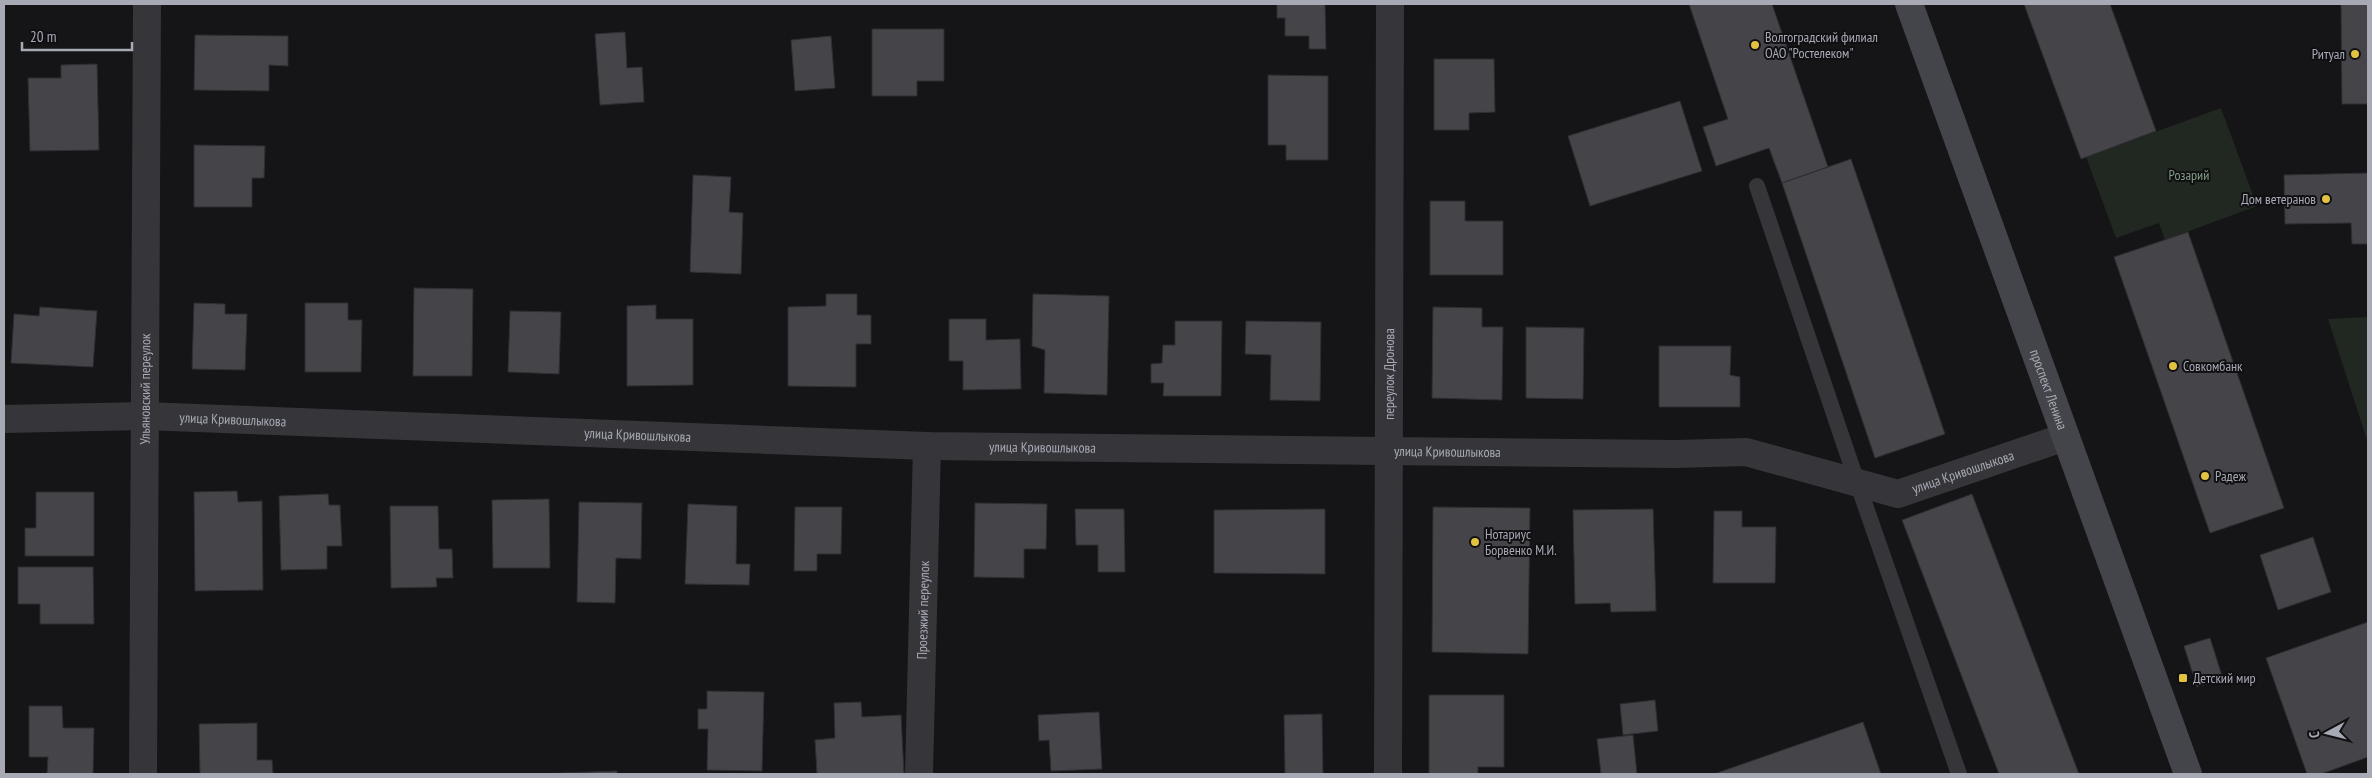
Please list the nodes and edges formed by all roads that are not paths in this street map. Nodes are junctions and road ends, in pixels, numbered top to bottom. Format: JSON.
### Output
{"nodes":[{"id":1,"x":147,"y":4,"type":"edge"},
{"id":2,"x":1390,"y":4,"type":"edge"},
{"id":3,"x":1910,"y":4,"type":"edge"},
{"id":4,"x":1757,"y":186,"type":"dead end"},
{"id":5,"x":144,"y":416,"type":"junction"},
{"id":6,"x":4,"y":419,"type":"edge"},
{"id":7,"x":2065,"y":437,"type":"junction"},
{"id":8,"x":927,"y":446,"type":"junction"},
{"id":9,"x":1390,"y":449,"type":"junction"},
{"id":10,"x":1856,"y":482,"type":"junction"},
{"id":11,"x":143,"y":774,"type":"edge"},
{"id":12,"x":919,"y":774,"type":"edge"},
{"id":13,"x":1388,"y":774,"type":"edge"},
{"id":14,"x":1959,"y":774,"type":"edge"},
{"id":15,"x":2188,"y":774,"type":"edge"}],
"edges":[{"from":1,"to":5,"type":"street","name":"Ульяновский переулок"},
{"from":2,"to":9,"type":"street","name":"переулок Дронова"},
{"from":3,"to":7,"type":"main road","name":"проспект Ленина"},
{"from":4,"to":10,"type":"lane"},
{"from":5,"to":6,"type":"street","name":"улица Кривошлыкова"},
{"from":5,"to":8,"type":"street","name":"улица Кривошлыкова"},
{"from":5,"to":11,"type":"street","name":"Ульяновский переулок"},
{"from":7,"to":10,"type":"street","name":"улица Кривошлыкова"},
{"from":7,"to":15,"type":"main road","name":"проспект Ленина"},
{"from":8,"to":9,"type":"street","name":"улица Кривошлыкова"},
{"from":8,"to":12,"type":"street","name":"Проезжий переулок"},
{"from":9,"to":10,"type":"street","name":"улица Кривошлыкова"},
{"from":9,"to":13,"type":"street","name":"переулок Дронова"},
{"from":10,"to":14,"type":"lane"}]}
